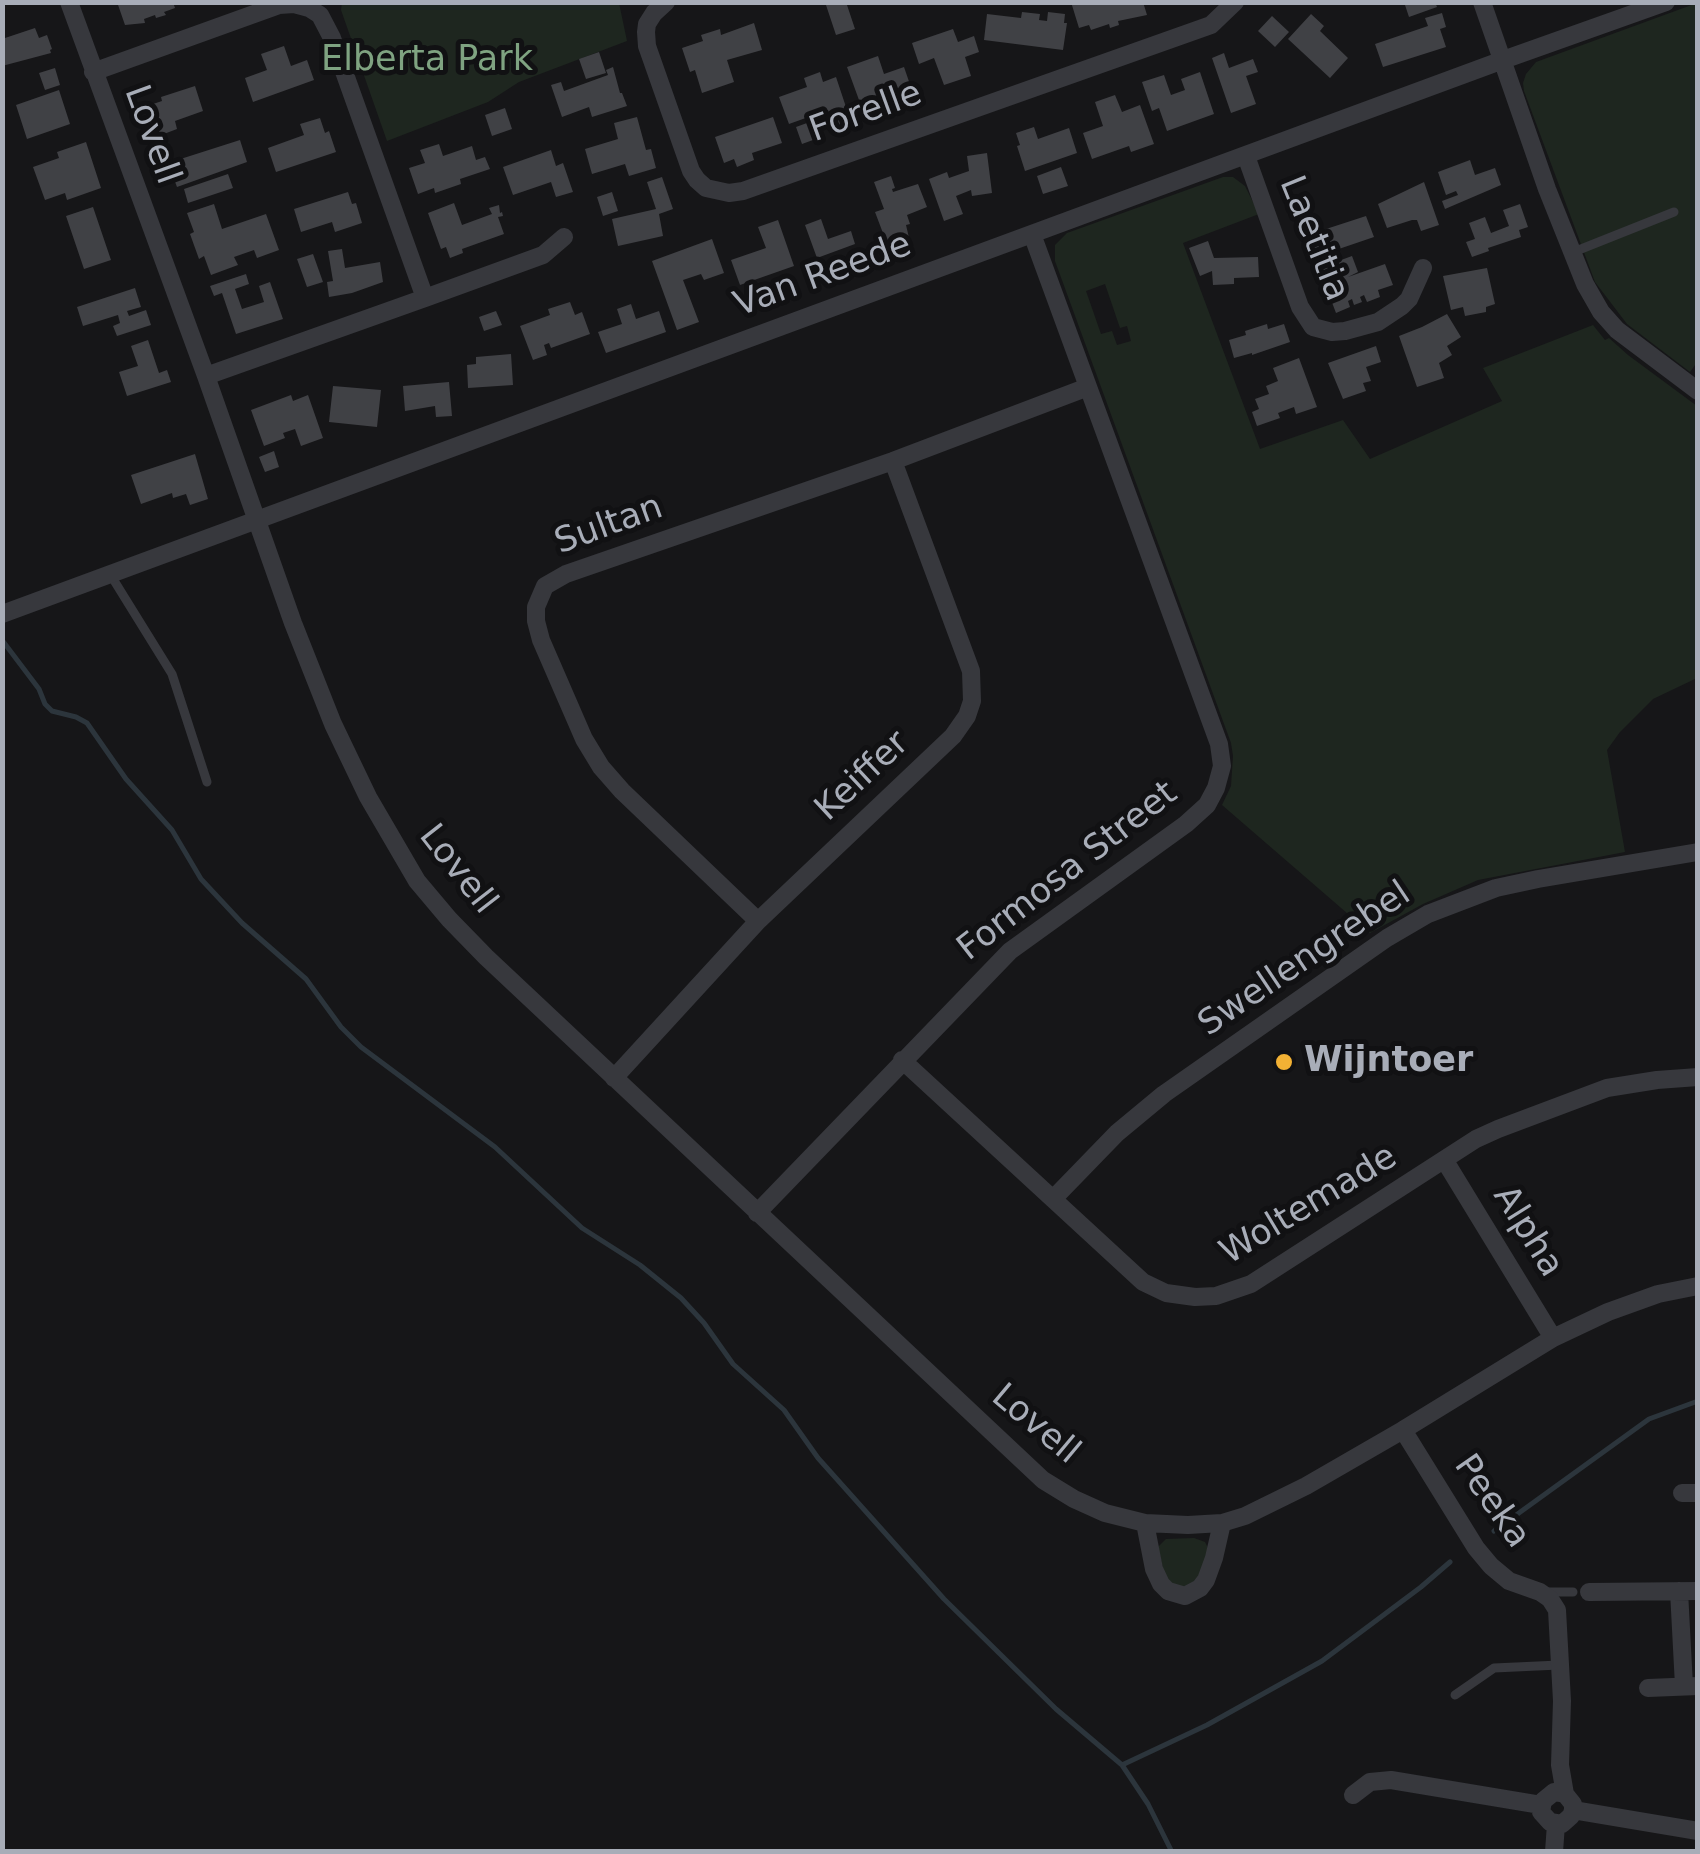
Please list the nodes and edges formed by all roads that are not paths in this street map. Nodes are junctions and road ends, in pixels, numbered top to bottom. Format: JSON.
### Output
{"nodes":[{"id":1,"x":69,"y":2,"type":"edge"},
{"id":2,"x":666,"y":2,"type":"edge"},
{"id":3,"x":1234,"y":2,"type":"edge"},
{"id":4,"x":1482,"y":2,"type":"edge"},
{"id":5,"x":1666,"y":2,"type":"edge"},
{"id":6,"x":1503,"y":60,"type":"junction"},
{"id":7,"x":93,"y":72,"type":"junction"},
{"id":8,"x":1246,"y":156,"type":"junction"},
{"id":9,"x":1674,"y":212,"type":"dead end"},
{"id":10,"x":1032,"y":234,"type":"junction"},
{"id":11,"x":564,"y":237,"type":"dead end"},
{"id":12,"x":1571,"y":253,"type":"junction"},
{"id":13,"x":1423,"y":268,"type":"dead end"},
{"id":14,"x":425,"y":298,"type":"junction"},
{"id":15,"x":206,"y":376,"type":"junction"},
{"id":16,"x":1088,"y":388,"type":"junction"},
{"id":17,"x":1698,"y":391,"type":"edge"},
{"id":18,"x":894,"y":461,"type":"junction"},
{"id":19,"x":256,"y":520,"type":"junction"},
{"id":20,"x":110,"y":574,"type":"junction"},
{"id":21,"x":2,"y":614,"type":"edge"},
{"id":22,"x":208,"y":782,"type":"dead end"},
{"id":23,"x":1698,"y":852,"type":"edge"},
{"id":24,"x":758,"y":921,"type":"junction"},
{"id":25,"x":902,"y":1060,"type":"junction"},
{"id":26,"x":614,"y":1078,"type":"junction"},
{"id":27,"x":1698,"y":1078,"type":"edge"},
{"id":28,"x":1445,"y":1161,"type":"junction"},
{"id":29,"x":1053,"y":1199,"type":"junction"},
{"id":30,"x":757,"y":1213,"type":"junction"},
{"id":31,"x":1698,"y":1286,"type":"edge"},
{"id":32,"x":1554,"y":1338,"type":"junction"},
{"id":33,"x":1403,"y":1430,"type":"junction"},
{"id":34,"x":1145,"y":1523,"type":"junction"},
{"id":35,"x":1222,"y":1523,"type":"junction"},
{"id":36,"x":1688,"y":1591,"type":"edge"},
{"id":37,"x":1540,"y":1592,"type":"junction"},
{"id":38,"x":1581,"y":1592,"type":"joint"},
{"id":39,"x":1560,"y":1666,"type":"junction"},
{"id":40,"x":1691,"y":1686,"type":"edge"},
{"id":41,"x":1648,"y":1688,"type":"dead end"},
{"id":42,"x":1455,"y":1695,"type":"dead end"},
{"id":43,"x":1353,"y":1795,"type":"dead end"},
{"id":44,"x":1557,"y":1801,"type":"junction"},
{"id":45,"x":1698,"y":1831,"type":"edge"},
{"id":46,"x":1554,"y":1852,"type":"edge"}],
"edges":[{"from":1,"to":7,"type":"street","name":"Lovell"},
{"from":2,"to":3,"type":"street","name":"Forelle"},
{"from":4,"to":6,"type":"street"},
{"from":5,"to":6,"type":"street","name":"Van Reede"},
{"from":6,"to":8,"type":"street","name":"Van Reede"},
{"from":6,"to":12,"type":"street"},
{"from":7,"to":14,"type":"street"},
{"from":7,"to":15,"type":"street","name":"Lovell"},
{"from":8,"to":10,"type":"street","name":"Van Reede"},
{"from":8,"to":13,"type":"street","name":"Laetitia"},
{"from":9,"to":12,"type":"lane"},
{"from":10,"to":16,"type":"street","name":"Formosa Street"},
{"from":10,"to":19,"type":"street","name":"Van Reede"},
{"from":11,"to":14,"type":"street"},
{"from":12,"to":17,"type":"street"},
{"from":14,"to":15,"type":"street"},
{"from":15,"to":19,"type":"street","name":"Lovell"},
{"from":16,"to":18,"type":"street","name":"Sultan"},
{"from":16,"to":25,"type":"street","name":"Formosa Street"},
{"from":18,"to":24,"type":"street","name":"Keiffer"},
{"from":18,"to":24,"type":"street","name":"Sultan"},
{"from":19,"to":20,"type":"street","name":"Van Reede"},
{"from":19,"to":26,"type":"street","name":"Lovell"},
{"from":20,"to":21,"type":"street","name":"Van Reede"},
{"from":20,"to":22,"type":"lane"},
{"from":23,"to":29,"type":"street","name":"Swellengrebel"},
{"from":24,"to":26,"type":"street","name":"Keiffer"},
{"from":25,"to":29,"type":"street","name":"Woltemade"},
{"from":25,"to":30,"type":"street","name":"Formosa Street"},
{"from":26,"to":30,"type":"street","name":"Lovell"},
{"from":27,"to":28,"type":"street","name":"Woltemade"},
{"from":28,"to":29,"type":"street","name":"Woltemade"},
{"from":28,"to":32,"type":"street","name":"Alpha"},
{"from":30,"to":34,"type":"street","name":"Lovell"},
{"from":31,"to":32,"type":"street","name":"Lovell"},
{"from":32,"to":33,"type":"street","name":"Lovell"},
{"from":33,"to":35,"type":"street","name":"Lovell"},
{"from":33,"to":37,"type":"street","name":"Peeka"},
{"from":34,"to":35,"type":"street","name":"Lovell"},
{"from":34,"to":35,"type":"street"},
{"from":36,"to":38,"type":"street"},
{"from":36,"to":40,"type":"street"},
{"from":37,"to":38,"type":"lane"},
{"from":37,"to":39,"type":"street","name":"Peeka"},
{"from":39,"to":42,"type":"lane"},
{"from":39,"to":44,"type":"street","name":"Peeka"},
{"from":40,"to":41,"type":"street"},
{"from":43,"to":44,"type":"street"},
{"from":44,"to":45,"type":"street"},
{"from":44,"to":46,"type":"street"}]}
